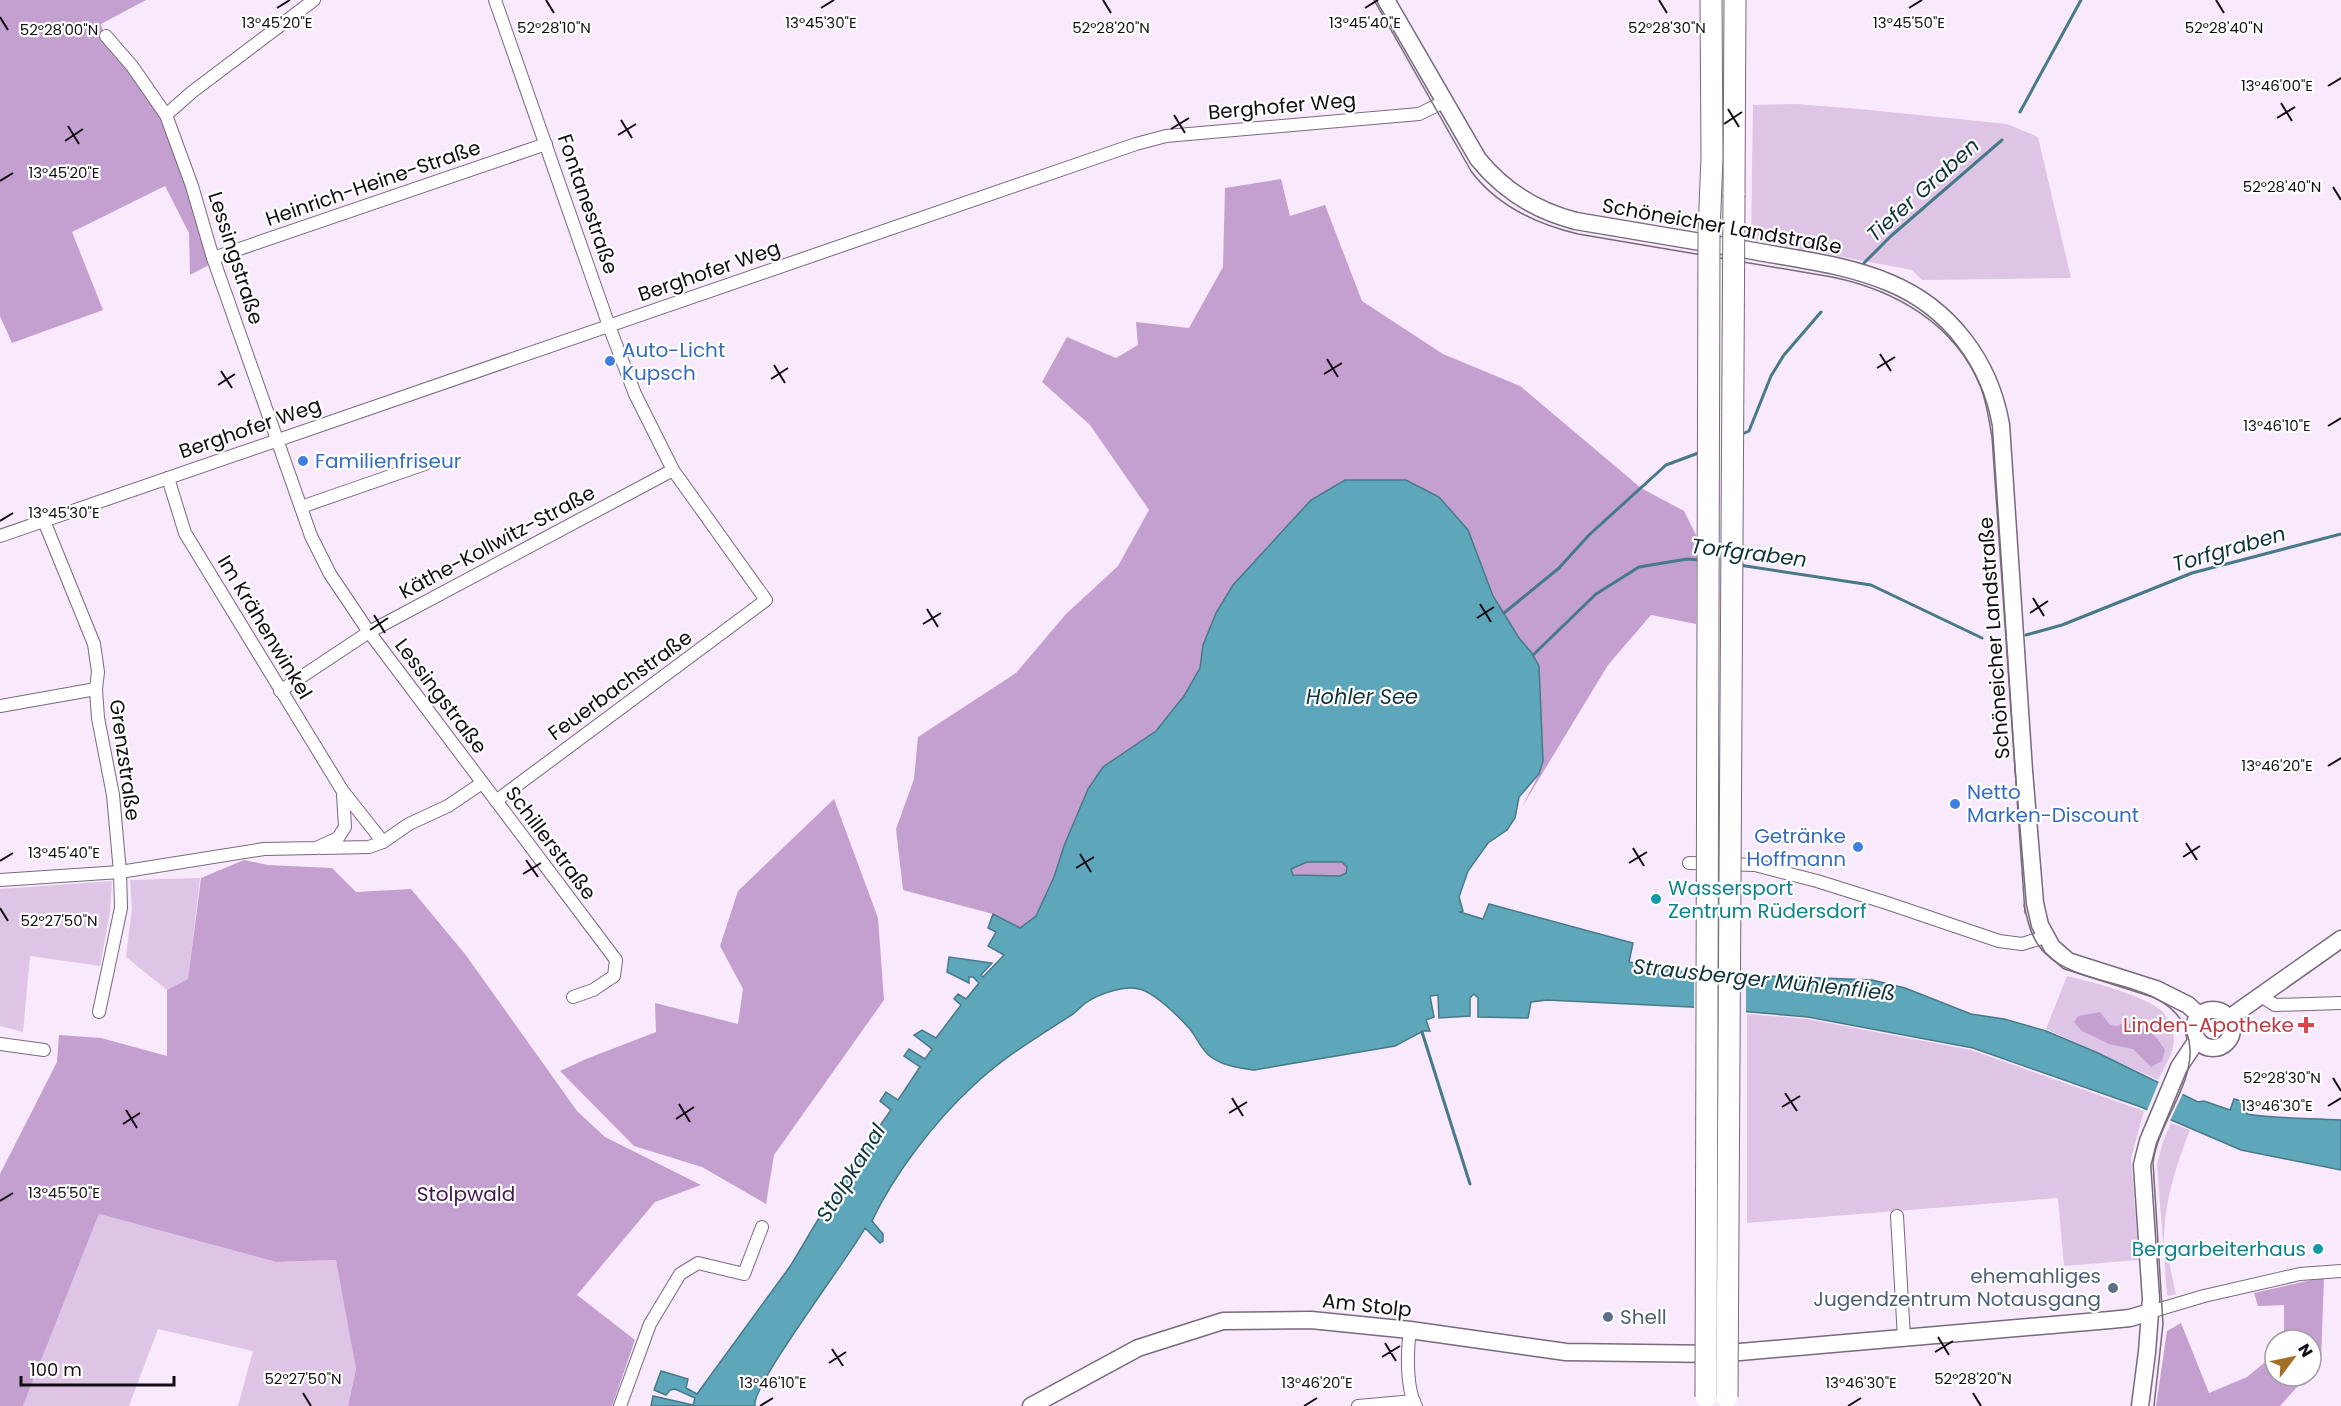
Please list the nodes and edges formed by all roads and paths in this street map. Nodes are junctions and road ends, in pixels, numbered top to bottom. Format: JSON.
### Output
{"nodes":[{"id":1,"x":314,"y":0,"type":"edge"},
{"id":2,"x":495,"y":0,"type":"edge"},
{"id":3,"x":1386,"y":0,"type":"edge"},
{"id":4,"x":1711,"y":0,"type":"edge"},
{"id":5,"x":1736,"y":0,"type":"edge"},
{"id":6,"x":106,"y":36,"type":"dead end"},
{"id":7,"x":1444,"y":102,"type":"junction"},
{"id":8,"x":166,"y":115,"type":"junction"},
{"id":9,"x":546,"y":144,"type":"junction"},
{"id":10,"x":213,"y":258,"type":"junction"},
{"id":11,"x":609,"y":326,"type":"junction"},
{"id":12,"x":277,"y":439,"type":"junction"},
{"id":13,"x":425,"y":464,"type":"dead end"},
{"id":14,"x":673,"y":471,"type":"junction"},
{"id":15,"x":168,"y":478,"type":"junction"},
{"id":16,"x":301,"y":507,"type":"junction"},
{"id":17,"x":44,"y":521,"type":"junction"},
{"id":18,"x":0,"y":536,"type":"edge"},
{"id":19,"x":766,"y":600,"type":"joint"},
{"id":20,"x":369,"y":632,"type":"junction"},
{"id":21,"x":96,"y":689,"type":"junction"},
{"id":22,"x":280,"y":691,"type":"junction"},
{"id":23,"x":0,"y":706,"type":"edge"},
{"id":24,"x":482,"y":783,"type":"junction"},
{"id":25,"x":342,"y":790,"type":"junction"},
{"id":26,"x":496,"y":801,"type":"junction"},
{"id":27,"x":383,"y":842,"type":"junction"},
{"id":28,"x":316,"y":848,"type":"junction"},
{"id":29,"x":1689,"y":863,"type":"dead end"},
{"id":30,"x":120,"y":872,"type":"junction"},
{"id":31,"x":0,"y":880,"type":"edge"},
{"id":32,"x":2045,"y":937,"type":"junction"},
{"id":33,"x":2340,"y":944,"type":"edge"},
{"id":34,"x":2260,"y":996,"type":"junction"},
{"id":35,"x":573,"y":998,"type":"dead end"},
{"id":36,"x":2341,"y":1003,"type":"edge"},
{"id":37,"x":99,"y":1012,"type":"dead end"},
{"id":38,"x":2199,"y":1016,"type":"junction"},
{"id":39,"x":2229,"y":1018,"type":"junction"},
{"id":40,"x":2197,"y":1040,"type":"junction"},
{"id":41,"x":0,"y":1044,"type":"edge"},
{"id":42,"x":44,"y":1050,"type":"dead end"},
{"id":43,"x":1897,"y":1216,"type":"dead end"},
{"id":44,"x":762,"y":1227,"type":"dead end"},
{"id":45,"x":2341,"y":1271,"type":"edge"},
{"id":46,"x":2150,"y":1312,"type":"junction"},
{"id":47,"x":1410,"y":1330,"type":"junction"},
{"id":48,"x":1904,"y":1338,"type":"junction"},
{"id":49,"x":1706,"y":1401,"type":"edge"},
{"id":50,"x":1727,"y":1401,"type":"edge"},
{"id":51,"x":1415,"y":1404,"type":"edge"},
{"id":52,"x":620,"y":1406,"type":"edge"},
{"id":53,"x":1031,"y":1406,"type":"edge"},
{"id":54,"x":1358,"y":1406,"type":"edge"},
{"id":55,"x":2140,"y":1406,"type":"edge"}],
"edges":[{"from":1,"to":8,"type":"street"},
{"from":2,"to":9,"type":"street","name":"Fontanestraße"},
{"from":3,"to":7,"type":"main road","name":"Schöneicher Landstraße"},
{"from":4,"to":49,"type":"highway","bridge":true},
{"from":5,"to":50,"type":"highway","bridge":true},
{"from":6,"to":8,"type":"street","name":"Lessingstraße"},
{"from":7,"to":11,"type":"street","name":"Berghofer Weg"},
{"from":7,"to":32,"type":"main road","name":"Schöneicher Landstraße"},
{"from":8,"to":10,"type":"street","name":"Lessingstraße"},
{"from":9,"to":10,"type":"street","name":"Heinrich-Heine-Straße"},
{"from":9,"to":11,"type":"street","name":"Fontanestraße"},
{"from":10,"to":12,"type":"street","name":"Lessingstraße"},
{"from":11,"to":12,"type":"street","name":"Berghofer Weg"},
{"from":11,"to":14,"type":"street","name":"Fontanestraße"},
{"from":12,"to":15,"type":"street","name":"Berghofer Weg"},
{"from":12,"to":16,"type":"street","name":"Lessingstraße"},
{"from":13,"to":16,"type":"street"},
{"from":14,"to":19,"type":"street","name":"Fontanestraße"},
{"from":14,"to":20,"type":"street","name":"Käthe-Kollwitz-Straße"},
{"from":15,"to":17,"type":"street","name":"Berghofer Weg"},
{"from":15,"to":22,"type":"street","name":"Im Krähenwinkel"},
{"from":16,"to":20,"type":"street","name":"Lessingstraße"},
{"from":17,"to":18,"type":"street","name":"Berghofer Weg"},
{"from":17,"to":21,"type":"street","name":"Grenzstraße"},
{"from":19,"to":26,"type":"street","name":"Feuerbachstraße"},
{"from":20,"to":22,"type":"street","name":"Käthe-Kollwitz-Straße"},
{"from":20,"to":24,"type":"street","name":"Lessingstraße"},
{"from":21,"to":23,"type":"street"},
{"from":21,"to":30,"type":"street","name":"Grenzstraße"},
{"from":22,"to":25,"type":"street","name":"Im Krähenwinkel"},
{"from":24,"to":26,"type":"street","name":"Schillerstraße"},
{"from":24,"to":27,"type":"street","name":"Schillerstraße"},
{"from":25,"to":27,"type":"street","name":"Im Krähenwinkel"},
{"from":25,"to":28,"type":"street","name":"Im Krähenwinkel"},
{"from":26,"to":35,"type":"street","name":"Schillerstraße"},
{"from":27,"to":28,"type":"street"},
{"from":28,"to":30,"type":"street","name":"Im Krähenwinkel"},
{"from":29,"to":32,"type":"street"},
{"from":30,"to":31,"type":"street","name":"Im Krähenwinkel"},
{"from":30,"to":37,"type":"street","name":"Grenzstraße"},
{"from":32,"to":38,"type":"main road"},
{"from":33,"to":34,"type":"main road"},
{"from":34,"to":36,"type":"street"},
{"from":34,"to":39,"type":"main road"},
{"from":38,"to":39,"type":"main road"},
{"from":38,"to":40,"type":"main road"},
{"from":39,"to":40,"type":"main road"},
{"from":40,"to":46,"type":"main road"},
{"from":41,"to":42,"type":"street"},
{"from":43,"to":48,"type":"street"},
{"from":44,"to":52,"type":"street"},
{"from":45,"to":46,"type":"street"},
{"from":46,"to":48,"type":"main road","name":"Am Stolp"},
{"from":46,"to":55,"type":"main road"},
{"from":47,"to":48,"type":"main road","name":"Am Stolp"},
{"from":47,"to":51,"type":"street"},
{"from":47,"to":53,"type":"main road","name":"Am Stolp"},
{"from":51,"to":54,"type":"street"}]}
